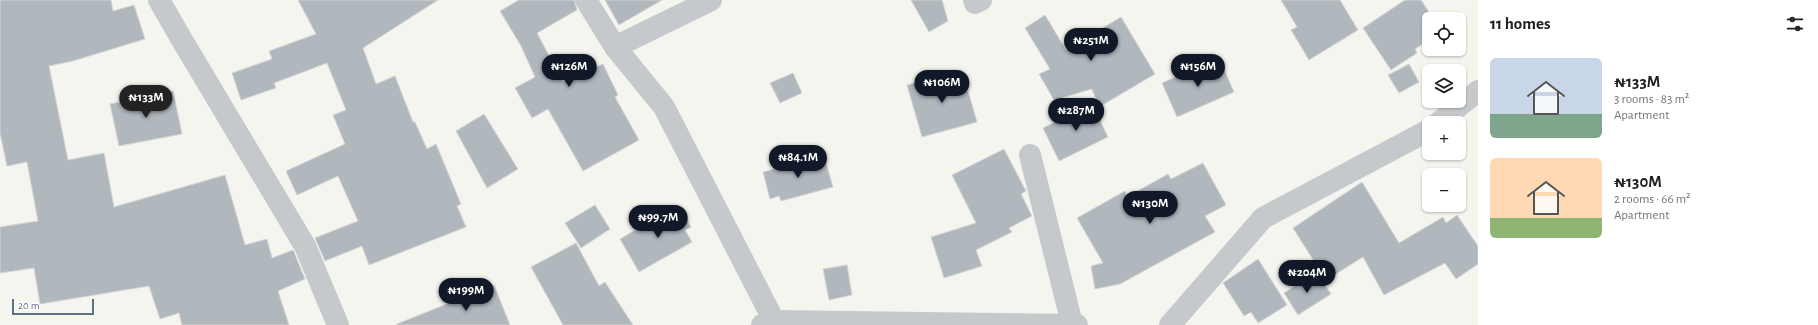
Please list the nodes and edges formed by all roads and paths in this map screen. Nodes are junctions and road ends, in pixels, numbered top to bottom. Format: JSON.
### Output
{"nodes":[{"id":1,"x":159,"y":0,"type":"edge"},
{"id":2,"x":586,"y":0,"type":"edge"},
{"id":3,"x":711,"y":0,"type":"edge"},
{"id":4,"x":974,"y":0,"type":"edge"},
{"id":5,"x":981,"y":0,"type":"edge"},
{"id":6,"x":614,"y":48,"type":"junction"},
{"id":7,"x":1478,"y":91,"type":"edge"},
{"id":8,"x":1447,"y":116,"type":"edge"},
{"id":9,"x":1422,"y":134,"type":"edge"},
{"id":10,"x":1030,"y":155,"type":"dead end"},
{"id":11,"x":768,"y":323,"type":"edge"},
{"id":12,"x":338,"y":325,"type":"edge"},
{"id":13,"x":1074,"y":325,"type":"edge"},
{"id":14,"x":1170,"y":325,"type":"edge"}],
"edges":[{"from":1,"to":12,"type":"street"},
{"from":2,"to":6,"type":"street"},
{"from":3,"to":6,"type":"street"},
{"from":4,"to":5,"type":"street"},
{"from":6,"to":11,"type":"street"},
{"from":7,"to":8,"type":"street"},
{"from":9,"to":14,"type":"street"},
{"from":10,"to":13,"type":"street"},
{"from":11,"to":13,"type":"street"}]}
